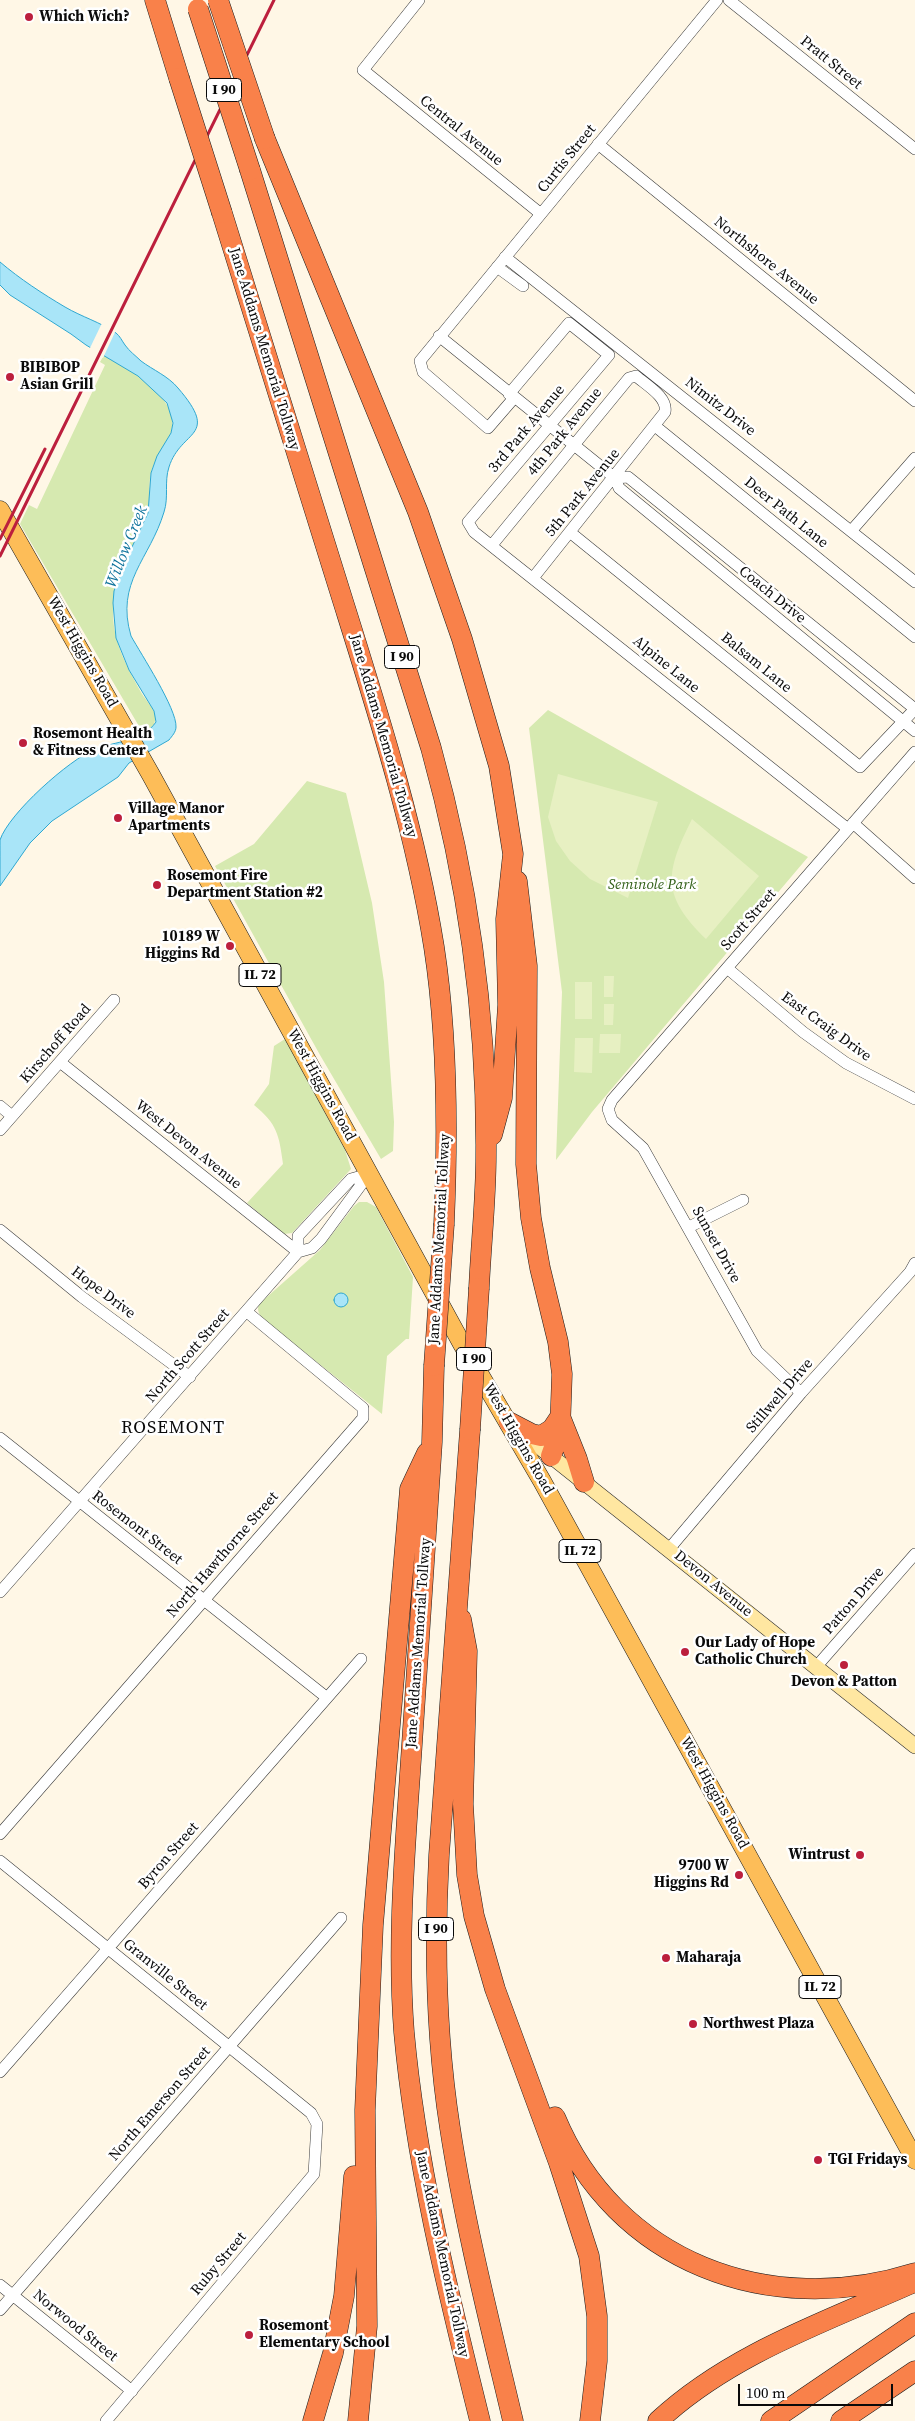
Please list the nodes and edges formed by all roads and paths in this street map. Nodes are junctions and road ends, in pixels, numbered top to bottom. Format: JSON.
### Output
{"nodes":[{"id":1,"x":154,"y":0,"type":"edge"},
{"id":2,"x":218,"y":0,"type":"edge"},
{"id":3,"x":420,"y":0,"type":"edge"},
{"id":4,"x":717,"y":0,"type":"edge"},
{"id":5,"x":737,"y":2,"type":"edge"},
{"id":6,"x":197,"y":4,"type":"edge"},
{"id":7,"x":598,"y":144,"type":"junction"},
{"id":8,"x":915,"y":149,"type":"edge"},
{"id":9,"x":541,"y":214,"type":"junction"},
{"id":10,"x":505,"y":257,"type":"junction"},
{"id":11,"x":497,"y":267,"type":"junction"},
{"id":12,"x":523,"y":286,"type":"dead end"},
{"id":13,"x":439,"y":336,"type":"junction"},
{"id":14,"x":511,"y":396,"type":"junction"},
{"id":15,"x":915,"y":401,"type":"edge"},
{"id":16,"x":548,"y":426,"type":"junction"},
{"id":17,"x":655,"y":426,"type":"junction"},
{"id":18,"x":573,"y":446,"type":"junction"},
{"id":19,"x":915,"y":458,"type":"edge"},
{"id":20,"x":615,"y":478,"type":"junction"},
{"id":21,"x":0,"y":510,"type":"edge"},
{"id":22,"x":468,"y":522,"type":"joint"},
{"id":23,"x":852,"y":530,"type":"junction"},
{"id":24,"x":571,"y":533,"type":"junction"},
{"id":25,"x":492,"y":545,"type":"junction"},
{"id":26,"x":533,"y":578,"type":"junction"},
{"id":27,"x":915,"y":582,"type":"edge"},
{"id":28,"x":915,"y":637,"type":"edge"},
{"id":29,"x":915,"y":709,"type":"edge"},
{"id":30,"x":903,"y":722,"type":"junction"},
{"id":31,"x":915,"y":731,"type":"edge"},
{"id":32,"x":915,"y":752,"type":"edge"},
{"id":33,"x":850,"y":826,"type":"junction"},
{"id":34,"x":513,"y":854,"type":"junction"},
{"id":35,"x":915,"y":878,"type":"edge"},
{"id":36,"x":726,"y":968,"type":"junction"},
{"id":37,"x":114,"y":1000,"type":"dead end"},
{"id":38,"x":60,"y":1062,"type":"junction"},
{"id":39,"x":915,"y":1099,"type":"edge"},
{"id":40,"x":0,"y":1106,"type":"edge"},
{"id":41,"x":608,"y":1109,"type":"joint"},
{"id":42,"x":12,"y":1116,"type":"junction"},
{"id":43,"x":0,"y":1130,"type":"edge"},
{"id":44,"x":486,"y":1156,"type":"junction"},
{"id":45,"x":369,"y":1174,"type":"junction"},
{"id":46,"x":743,"y":1200,"type":"dead end"},
{"id":47,"x":689,"y":1227,"type":"junction"},
{"id":48,"x":0,"y":1230,"type":"edge"},
{"id":49,"x":298,"y":1252,"type":"junction"},
{"id":50,"x":915,"y":1264,"type":"edge"},
{"id":51,"x":247,"y":1312,"type":"junction"},
{"id":52,"x":190,"y":1377,"type":"junction"},
{"id":53,"x":801,"y":1393,"type":"junction"},
{"id":54,"x":560,"y":1417,"type":"junction"},
{"id":55,"x":510,"y":1422,"type":"junction"},
{"id":56,"x":0,"y":1438,"type":"edge"},
{"id":57,"x":432,"y":1442,"type":"junction"},
{"id":58,"x":551,"y":1456,"type":"junction"},
{"id":59,"x":540,"y":1476,"type":"junction"},
{"id":60,"x":584,"y":1482,"type":"junction"},
{"id":61,"x":81,"y":1502,"type":"junction"},
{"id":62,"x":669,"y":1549,"type":"junction"},
{"id":63,"x":915,"y":1554,"type":"edge"},
{"id":64,"x":0,"y":1592,"type":"edge"},
{"id":65,"x":457,"y":1593,"type":"junction"},
{"id":66,"x":204,"y":1599,"type":"junction"},
{"id":67,"x":361,"y":1659,"type":"dead end"},
{"id":68,"x":816,"y":1667,"type":"junction"},
{"id":69,"x":326,"y":1697,"type":"junction"},
{"id":70,"x":915,"y":1746,"type":"edge"},
{"id":71,"x":0,"y":1834,"type":"edge"},
{"id":72,"x":0,"y":1862,"type":"edge"},
{"id":73,"x":341,"y":1918,"type":"dead end"},
{"id":74,"x":108,"y":1949,"type":"junction"},
{"id":75,"x":495,"y":1989,"type":"junction"},
{"id":76,"x":230,"y":2047,"type":"junction"},
{"id":77,"x":0,"y":2072,"type":"edge"},
{"id":78,"x":365,"y":2110,"type":"junction"},
{"id":79,"x":311,"y":2113,"type":"joint"},
{"id":80,"x":915,"y":2160,"type":"edge"},
{"id":81,"x":915,"y":2273,"type":"edge"},
{"id":82,"x":915,"y":2281,"type":"edge"},
{"id":83,"x":0,"y":2285,"type":"edge"},
{"id":84,"x":13,"y":2295,"type":"junction"},
{"id":85,"x":0,"y":2310,"type":"edge"},
{"id":86,"x":915,"y":2323,"type":"edge"},
{"id":87,"x":915,"y":2370,"type":"edge"},
{"id":88,"x":890,"y":2389,"type":"junction"},
{"id":89,"x":132,"y":2391,"type":"junction"},
{"id":90,"x":106,"y":2421,"type":"edge"},
{"id":91,"x":313,"y":2421,"type":"edge"},
{"id":92,"x":358,"y":2421,"type":"edge"},
{"id":93,"x":480,"y":2421,"type":"edge"},
{"id":94,"x":513,"y":2421,"type":"edge"},
{"id":95,"x":590,"y":2421,"type":"edge"},
{"id":96,"x":658,"y":2421,"type":"edge"},
{"id":97,"x":771,"y":2421,"type":"edge"},
{"id":98,"x":841,"y":2421,"type":"edge"},
{"id":99,"x":862,"y":2421,"type":"edge"}],
"edges":[{"from":1,"to":57,"type":"highway","name":"Jane Addams Memorial Tollway","number":"I 90","bridge":true},
{"from":2,"to":34,"type":"highway","name":"Jane Addams Memorial Tollway","number":"I 90","bridge":true},
{"from":3,"to":9,"type":"street","name":"Central Avenue"},
{"from":4,"to":7,"type":"street","name":"Curtis Street"},
{"from":5,"to":8,"type":"street","name":"Pratt Street"},
{"from":6,"to":44,"type":"highway","name":"Jane Addams Memorial Tollway","number":"I 90","bridge":true},
{"from":7,"to":9,"type":"street","name":"Curtis Street"},
{"from":7,"to":15,"type":"street","name":"Northshore Avenue"},
{"from":9,"to":10,"type":"street","name":"Curtis Street"},
{"from":10,"to":11,"type":"street","name":"Curtis Street"},
{"from":10,"to":23,"type":"street","name":"Nimitz Drive"},
{"from":11,"to":12,"type":"street"},
{"from":11,"to":13,"type":"street","name":"Curtis Street"},
{"from":13,"to":14,"type":"street","name":"Coach Drive"},
{"from":13,"to":14,"type":"street","name":"Curtis Street"},
{"from":14,"to":16,"type":"street","name":"Coach Drive"},
{"from":14,"to":16,"type":"street","name":"3rd Park Avenue"},
{"from":16,"to":18,"type":"street","name":"Coach Drive"},
{"from":16,"to":22,"type":"street","name":"3rd Park Avenue"},
{"from":17,"to":18,"type":"street","name":"4th Park Avenue"},
{"from":17,"to":20,"type":"street","name":"5th Park Avenue"},
{"from":17,"to":28,"type":"street","name":"Deer Path Lane"},
{"from":18,"to":20,"type":"street","name":"Coach Drive"},
{"from":18,"to":25,"type":"street","name":"4th Park Avenue"},
{"from":19,"to":23,"type":"street"},
{"from":20,"to":24,"type":"street","name":"5th Park Avenue"},
{"from":20,"to":29,"type":"street","name":"Coach Drive"},
{"from":20,"to":30,"type":"street","name":"Coach Drive"},
{"from":21,"to":45,"type":"main road","name":"West Higgins Road","number":"IL 72"},
{"from":22,"to":25,"type":"street","name":"Alpine Lane"},
{"from":23,"to":27,"type":"street","name":"Nimitz Drive"},
{"from":24,"to":26,"type":"street","name":"5th Park Avenue"},
{"from":24,"to":30,"type":"street","name":"Balsam Lane"},
{"from":25,"to":26,"type":"street","name":"Alpine Lane"},
{"from":26,"to":33,"type":"street","name":"Alpine Lane"},
{"from":29,"to":30,"type":"street","name":"Balsam Lane"},
{"from":30,"to":31,"type":"street","name":"Coach Drive"},
{"from":32,"to":33,"type":"street","name":"Scott Street"},
{"from":33,"to":35,"type":"street","name":"Alpine Lane"},
{"from":33,"to":36,"type":"street","name":"Scott Street"},
{"from":34,"to":44,"type":"highway","name":"Jane Addams Memorial Tollway","number":"I 90"},
{"from":34,"to":54,"type":"highway"},
{"from":36,"to":39,"type":"street","name":"East Craig Drive"},
{"from":36,"to":41,"type":"street","name":"Scott Street"},
{"from":37,"to":38,"type":"street","name":"Kirschoff Road"},
{"from":38,"to":42,"type":"street","name":"Kirschoff Road"},
{"from":38,"to":49,"type":"street","name":"West Devon Avenue"},
{"from":40,"to":42,"type":"street"},
{"from":41,"to":47,"type":"street","name":"Sunset Drive"},
{"from":42,"to":43,"type":"street","name":"Kirschoff Road"},
{"from":44,"to":65,"type":"highway","name":"Jane Addams Memorial Tollway","number":"I 90","bridge":true},
{"from":45,"to":49,"type":"street","name":"North Scott Street"},
{"from":45,"to":49,"type":"street","name":"North Scott Street"},
{"from":45,"to":55,"type":"main road","name":"West Higgins Road","number":"IL 72"},
{"from":46,"to":47,"type":"street"},
{"from":47,"to":53,"type":"street","name":"Sunset Drive"},
{"from":48,"to":52,"type":"street","name":"Hope Drive"},
{"from":49,"to":51,"type":"street","name":"North Scott Street"},
{"from":50,"to":53,"type":"street","name":"Stillwell Drive"},
{"from":51,"to":52,"type":"street","name":"North Scott Street"},
{"from":51,"to":66,"type":"street","name":"North Hawthorne Street"},
{"from":52,"to":61,"type":"street","name":"North Scott Street"},
{"from":53,"to":62,"type":"street","name":"Stillwell Drive"},
{"from":54,"to":55,"type":"highway"},
{"from":54,"to":58,"type":"highway"},
{"from":54,"to":60,"type":"highway"},
{"from":55,"to":58,"type":"main road","name":"Devon Avenue"},
{"from":55,"to":59,"type":"main road","name":"West Higgins Road","number":"IL 72"},
{"from":56,"to":61,"type":"street","name":"Rosemont Street"},
{"from":57,"to":78,"type":"highway"},
{"from":57,"to":93,"type":"highway","name":"Jane Addams Memorial Tollway","number":"I 90"},
{"from":58,"to":59,"type":"main road"},
{"from":58,"to":60,"type":"main road","name":"Devon Avenue"},
{"from":59,"to":80,"type":"main road","name":"West Higgins Road","number":"IL 72"},
{"from":60,"to":62,"type":"main road","name":"Devon Avenue"},
{"from":61,"to":64,"type":"street","name":"North Scott Street"},
{"from":61,"to":66,"type":"street","name":"Rosemont Street"},
{"from":62,"to":68,"type":"main road","name":"Devon Avenue"},
{"from":63,"to":68,"type":"street","name":"Patton Drive"},
{"from":65,"to":75,"type":"highway"},
{"from":65,"to":94,"type":"highway","name":"Jane Addams Memorial Tollway","number":"I 90"},
{"from":66,"to":69,"type":"street","name":"Rosemont Street"},
{"from":66,"to":71,"type":"street","name":"North Hawthorne Street"},
{"from":67,"to":69,"type":"street","name":"Byron Street"},
{"from":68,"to":70,"type":"main road","name":"Devon Avenue"},
{"from":69,"to":74,"type":"street","name":"Byron Street"},
{"from":72,"to":74,"type":"street","name":"Granville Street"},
{"from":73,"to":76,"type":"street","name":"North Emerson Street"},
{"from":74,"to":76,"type":"street","name":"Granville Street"},
{"from":74,"to":77,"type":"street","name":"Byron Street"},
{"from":75,"to":81,"type":"highway"},
{"from":75,"to":95,"type":"highway"},
{"from":76,"to":79,"type":"street","name":"Granville Street"},
{"from":76,"to":84,"type":"street","name":"North Emerson Street"},
{"from":78,"to":91,"type":"highway"},
{"from":78,"to":92,"type":"highway"},
{"from":79,"to":89,"type":"street","name":"Ruby Street"},
{"from":82,"to":96,"type":"highway"},
{"from":83,"to":84,"type":"street","name":"Norwood Street"},
{"from":84,"to":85,"type":"street","name":"North Emerson Street"},
{"from":84,"to":89,"type":"street","name":"Norwood Street"},
{"from":86,"to":97,"type":"highway"},
{"from":87,"to":88,"type":"highway"},
{"from":88,"to":98,"type":"highway"},
{"from":88,"to":99,"type":"highway"},
{"from":89,"to":90,"type":"street","name":"Ruby Street"}]}
